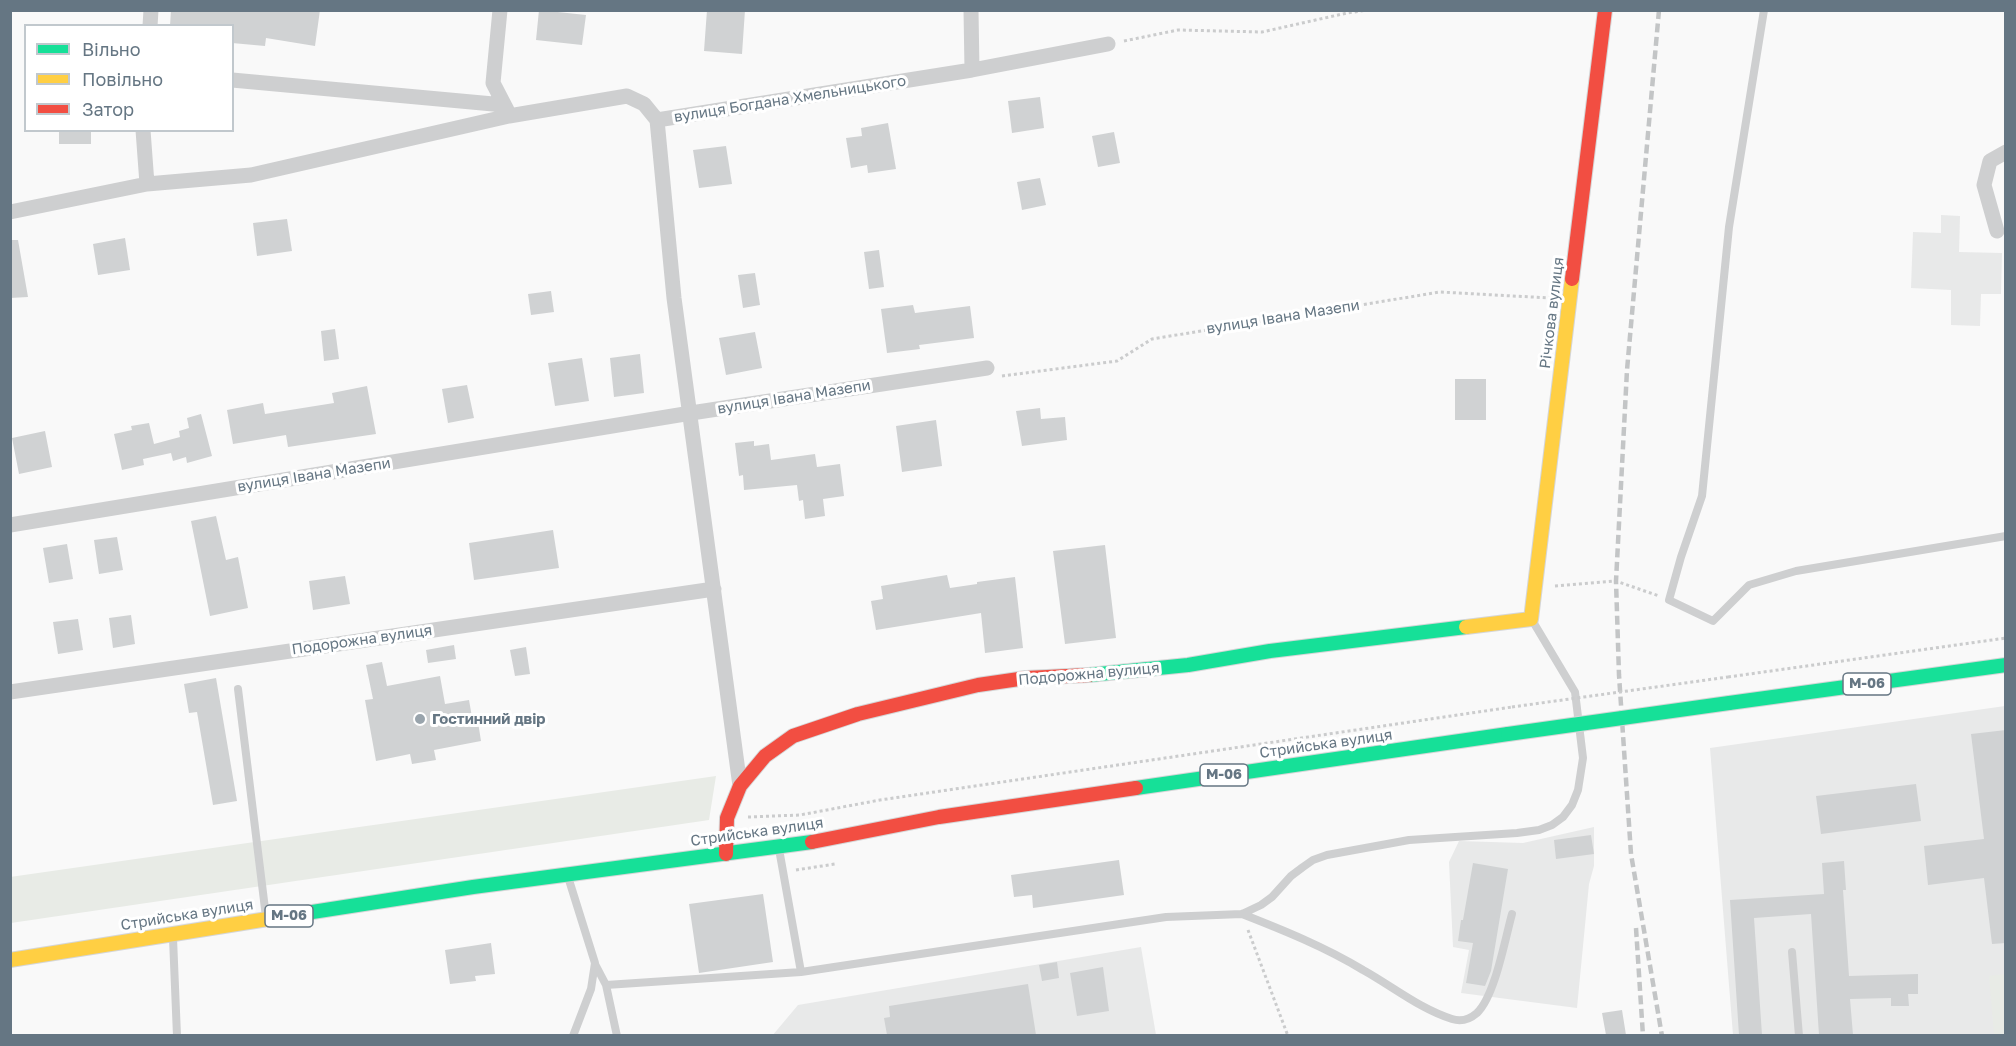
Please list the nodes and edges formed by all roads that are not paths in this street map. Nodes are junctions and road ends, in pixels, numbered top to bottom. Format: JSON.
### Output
{"nodes":[{"id":1,"x":500,"y":10,"type":"edge"},
{"id":2,"x":971,"y":10,"type":"edge"},
{"id":3,"x":1605,"y":10,"type":"edge"},
{"id":4,"x":1764,"y":10,"type":"edge"},
{"id":5,"x":1107,"y":44,"type":"road end"},
{"id":6,"x":972,"y":70,"type":"junction"},
{"id":7,"x":234,"y":80,"type":"edge"},
{"id":8,"x":507,"y":111,"type":"junction"},
{"id":9,"x":657,"y":120,"type":"junction"},
{"id":10,"x":142,"y":132,"type":"edge"},
{"id":11,"x":2006,"y":152,"type":"edge"},
{"id":12,"x":147,"y":183,"type":"junction"},
{"id":13,"x":10,"y":212,"type":"edge"},
{"id":14,"x":1997,"y":231,"type":"dead end"},
{"id":15,"x":987,"y":368,"type":"road end"},
{"id":16,"x":691,"y":413,"type":"junction"},
{"id":17,"x":10,"y":525,"type":"edge"},
{"id":18,"x":2006,"y":536,"type":"edge"},
{"id":19,"x":714,"y":588,"type":"junction"},
{"id":20,"x":1532,"y":619,"type":"junction"},
{"id":21,"x":2006,"y":665,"type":"edge"},
{"id":22,"x":238,"y":689,"type":"dead end"},
{"id":23,"x":10,"y":692,"type":"edge"},
{"id":24,"x":741,"y":786,"type":"junction"},
{"id":25,"x":778,"y":846,"type":"junction"},
{"id":26,"x":726,"y":854,"type":"junction"},
{"id":27,"x":567,"y":875,"type":"junction"},
{"id":28,"x":1242,"y":914,"type":"junction"},
{"id":29,"x":1512,"y":914,"type":"dead end"},
{"id":30,"x":266,"y":919,"type":"junction"},
{"id":31,"x":173,"y":933,"type":"junction"},
{"id":32,"x":1792,"y":952,"type":"dead end"},
{"id":33,"x":10,"y":960,"type":"edge"},
{"id":34,"x":595,"y":963,"type":"junction"},
{"id":35,"x":801,"y":972,"type":"junction"},
{"id":36,"x":606,"y":985,"type":"junction"},
{"id":37,"x":177,"y":1035,"type":"edge"},
{"id":38,"x":573,"y":1035,"type":"edge"},
{"id":39,"x":617,"y":1035,"type":"edge"},
{"id":40,"x":1799,"y":1035,"type":"edge"}],
"edges":[{"from":1,"to":8,"type":"street"},
{"from":2,"to":6,"type":"street"},
{"from":3,"to":20,"type":"main road","name":"Річкова вулиця"},
{"from":4,"to":18,"type":"lane"},
{"from":5,"to":6,"type":"street","name":"вулиця Богдана Хмельницького"},
{"from":6,"to":9,"type":"street","name":"вулиця Богдана Хмельницького"},
{"from":7,"to":8,"type":"street"},
{"from":8,"to":9,"type":"street","name":"вулиця Богдана Хмельницького"},
{"from":8,"to":12,"type":"street","name":"вулиця Богдана Хмельницького"},
{"from":9,"to":16,"type":"street"},
{"from":10,"to":12,"type":"street"},
{"from":11,"to":14,"type":"street"},
{"from":12,"to":13,"type":"street","name":"вулиця Богдана Хмельницького"},
{"from":15,"to":16,"type":"street","name":"вулиця Івана Мазепи"},
{"from":16,"to":17,"type":"street","name":"вулиця Івана Мазепи"},
{"from":16,"to":19,"type":"street"},
{"from":19,"to":23,"type":"street","name":"Подорожна вулиця"},
{"from":19,"to":24,"type":"street"},
{"from":20,"to":24,"type":"main road","name":"Подорожна вулиця"},
{"from":20,"to":28,"type":"lane"},
{"from":21,"to":25,"type":"main road","name":"Стрийська вулиця","number":"М-06","bridge":true},
{"from":22,"to":30,"type":"lane"},
{"from":24,"to":26,"type":"main road","name":"Подорожна вулиця"},
{"from":25,"to":26,"type":"main road","name":"Стрийська вулиця","number":"М-06"},
{"from":25,"to":35,"type":"lane"},
{"from":26,"to":27,"type":"main road","name":"Стрийська вулиця","number":"М-06"},
{"from":27,"to":30,"type":"main road","name":"Стрийська вулиця","number":"М-06"},
{"from":27,"to":34,"type":"lane"},
{"from":28,"to":29,"type":"lane"},
{"from":28,"to":35,"type":"lane"},
{"from":30,"to":31,"type":"main road","name":"Стрийська вулиця","number":"М-06"},
{"from":31,"to":33,"type":"main road","name":"Стрийська вулиця","number":"М-06"},
{"from":31,"to":37,"type":"lane"},
{"from":32,"to":40,"type":"lane"},
{"from":34,"to":36,"type":"lane"},
{"from":34,"to":38,"type":"lane"},
{"from":35,"to":36,"type":"lane"},
{"from":36,"to":39,"type":"lane"}]}
